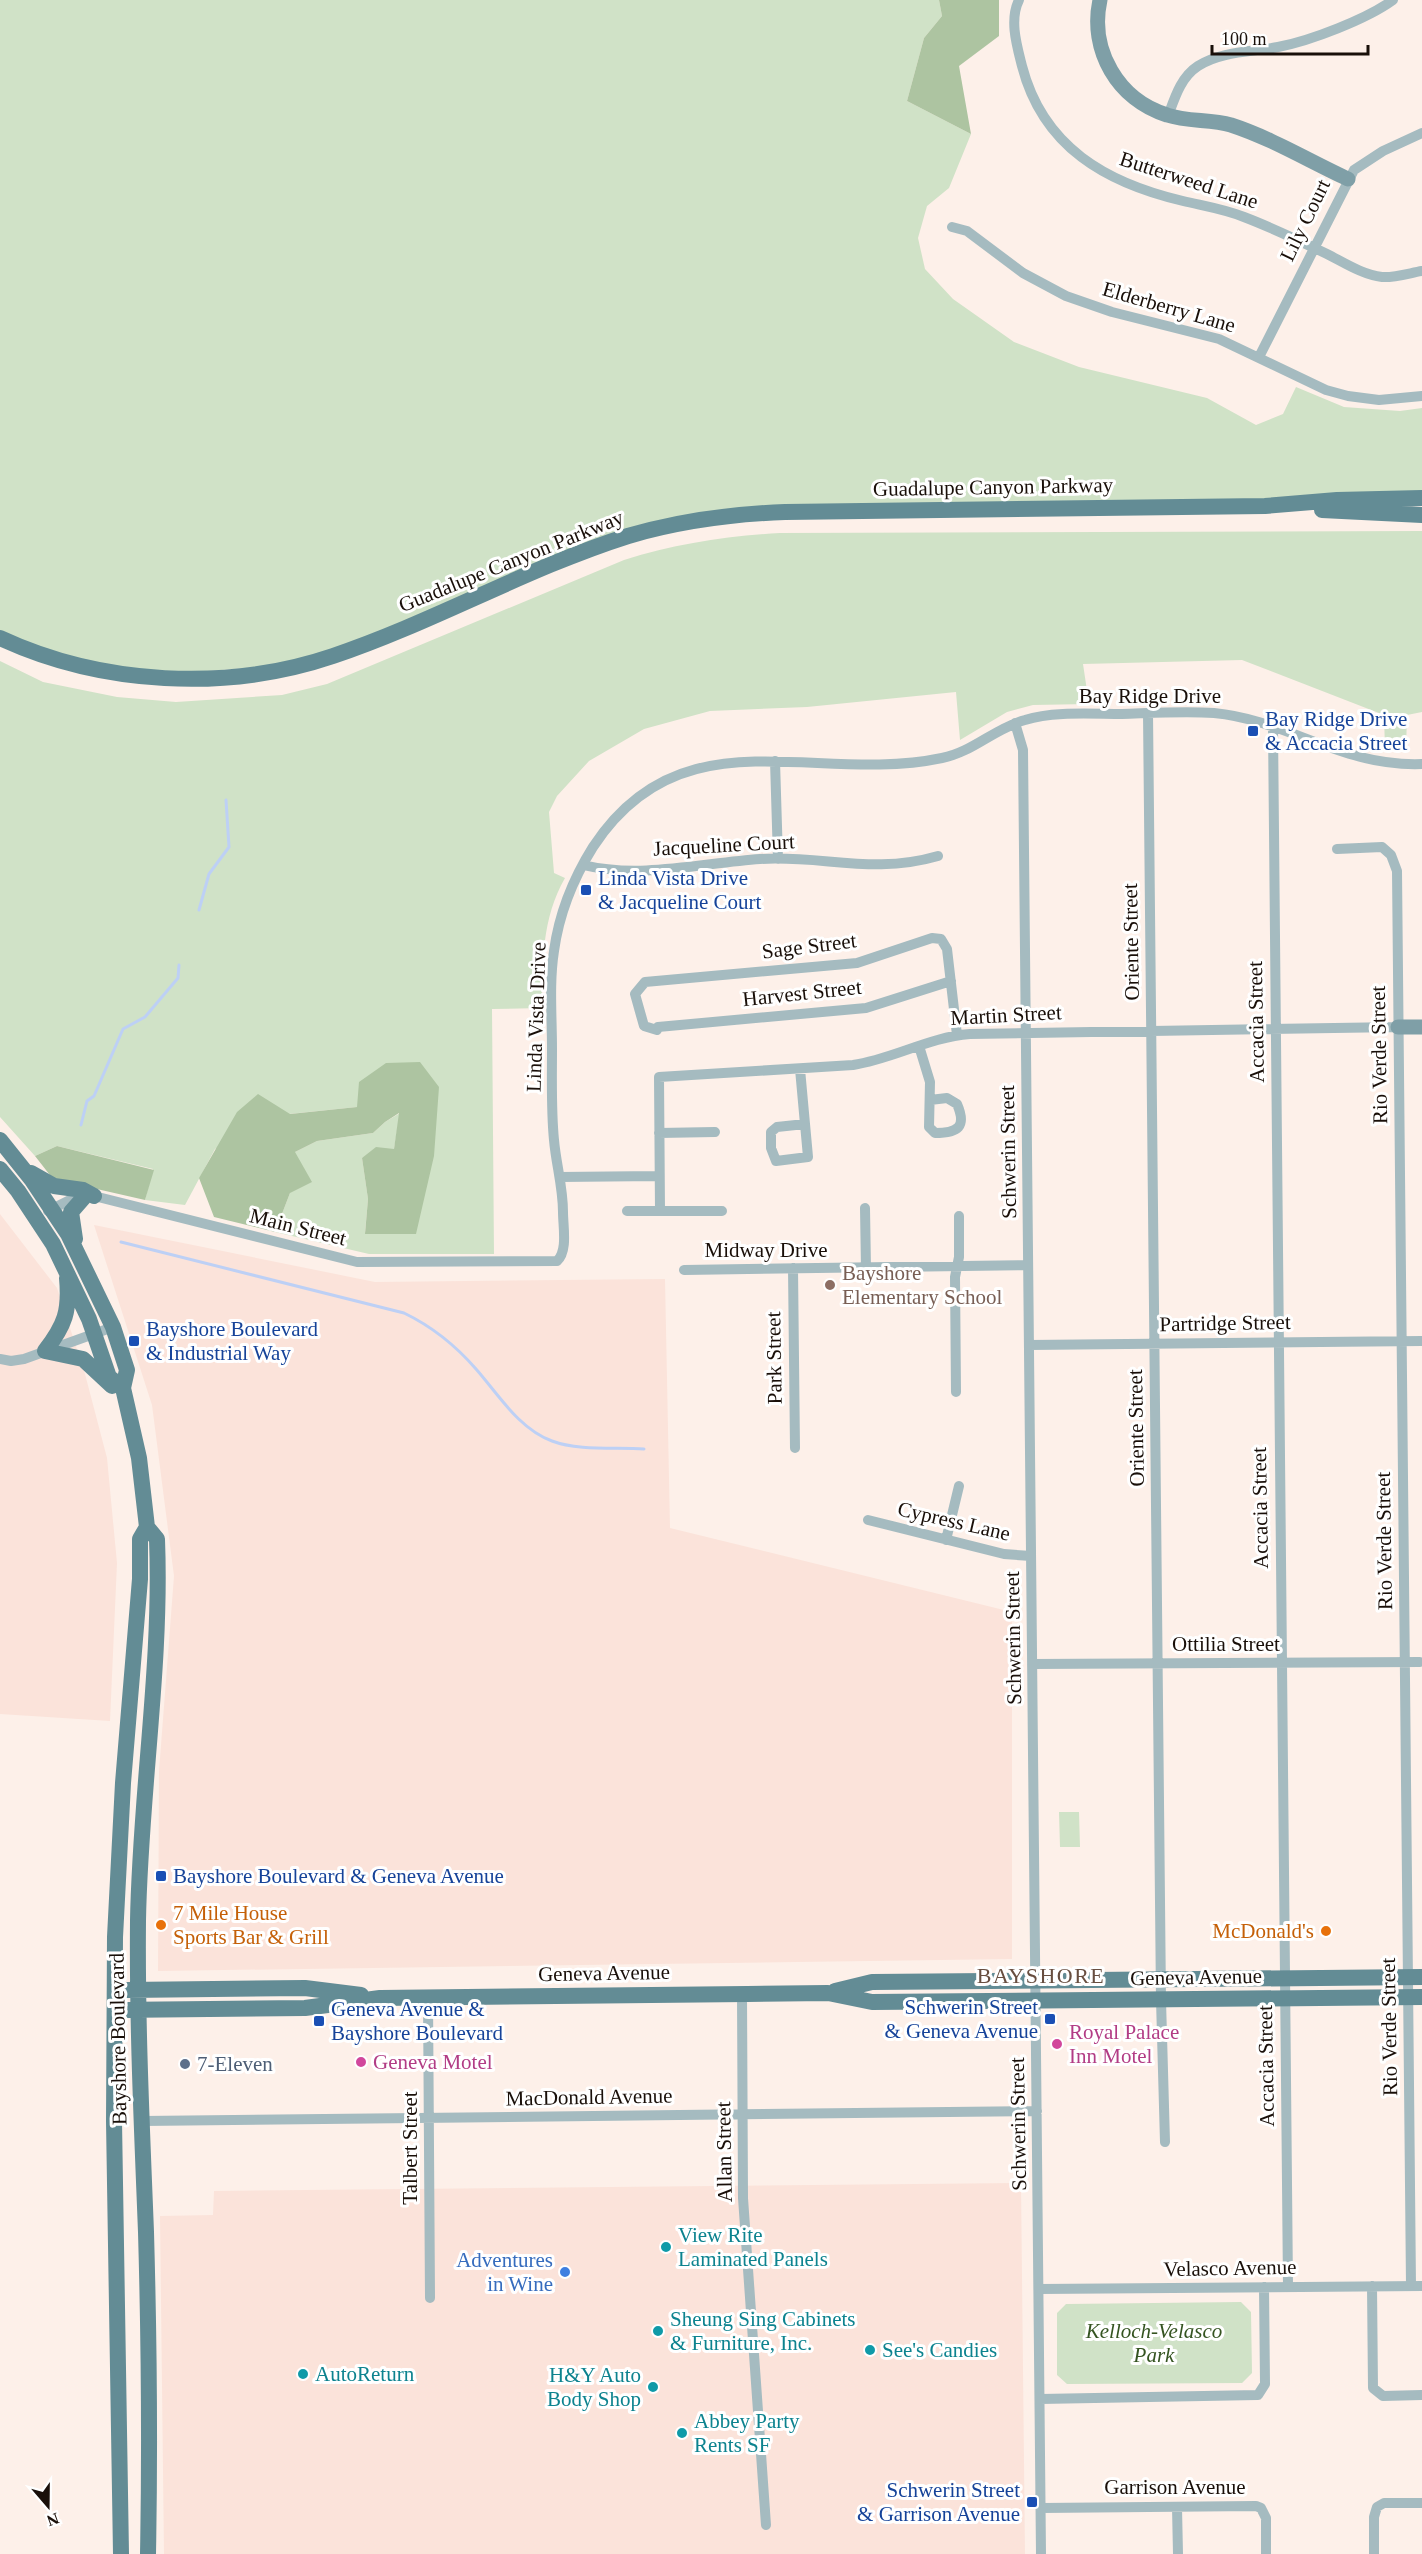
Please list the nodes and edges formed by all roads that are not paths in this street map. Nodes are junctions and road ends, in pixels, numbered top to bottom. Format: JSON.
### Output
{"nodes":[{"id":1,"x":1019,"y":0,"type":"edge"},
{"id":2,"x":1100,"y":0,"type":"edge"},
{"id":3,"x":1393,"y":0,"type":"edge"},
{"id":4,"x":1168,"y":116,"type":"junction"},
{"id":5,"x":1422,"y":133,"type":"edge"},
{"id":6,"x":1348,"y":179,"type":"junction"},
{"id":7,"x":952,"y":227,"type":"dead end"},
{"id":8,"x":1314,"y":247,"type":"junction"},
{"id":9,"x":1422,"y":271,"type":"edge"},
{"id":10,"x":1259,"y":357,"type":"junction"},
{"id":11,"x":1422,"y":396,"type":"edge"},
{"id":12,"x":1422,"y":498,"type":"edge"},
{"id":13,"x":1265,"y":506,"type":"junction"},
{"id":14,"x":1422,"y":515,"type":"edge"},
{"id":15,"x":0,"y":638,"type":"edge"},
{"id":16,"x":1148,"y":713,"type":"junction"},
{"id":17,"x":1015,"y":723,"type":"junction"},
{"id":18,"x":1273,"y":728,"type":"junction"},
{"id":19,"x":775,"y":761,"type":"junction"},
{"id":20,"x":1422,"y":764,"type":"edge"},
{"id":21,"x":1337,"y":849,"type":"dead end"},
{"id":22,"x":938,"y":856,"type":"dead end"},
{"id":23,"x":778,"y":859,"type":"junction"},
{"id":24,"x":583,"y":865,"type":"junction"},
{"id":25,"x":951,"y":981,"type":"junction"},
{"id":26,"x":1398,"y":1027,"type":"junction"},
{"id":27,"x":1422,"y":1027,"type":"edge"},
{"id":28,"x":1275,"y":1029,"type":"junction"},
{"id":29,"x":657,"y":1030,"type":"joint"},
{"id":30,"x":1151,"y":1031,"type":"junction"},
{"id":31,"x":1026,"y":1033,"type":"junction"},
{"id":32,"x":957,"y":1035,"type":"junction"},
{"id":33,"x":919,"y":1046,"type":"junction"},
{"id":34,"x":800,"y":1069,"type":"junction"},
{"id":35,"x":930,"y":1100,"type":"dead end"},
{"id":36,"x":805,"y":1124,"type":"junction"},
{"id":37,"x":715,"y":1132,"type":"dead end"},
{"id":38,"x":659,"y":1133,"type":"junction"},
{"id":39,"x":0,"y":1140,"type":"edge"},
{"id":40,"x":21,"y":1167,"type":"junction"},
{"id":41,"x":0,"y":1169,"type":"edge"},
{"id":42,"x":560,"y":1176,"type":"junction"},
{"id":43,"x":658,"y":1176,"type":"junction"},
{"id":44,"x":89,"y":1196,"type":"junction"},
{"id":45,"x":865,"y":1208,"type":"dead end"},
{"id":46,"x":51,"y":1209,"type":"junction"},
{"id":47,"x":627,"y":1211,"type":"dead end"},
{"id":48,"x":660,"y":1211,"type":"junction"},
{"id":49,"x":722,"y":1211,"type":"dead end"},
{"id":50,"x":959,"y":1216,"type":"dead end"},
{"id":51,"x":37,"y":1219,"type":"junction"},
{"id":52,"x":560,"y":1259,"type":"joint"},
{"id":53,"x":82,"y":1260,"type":"junction"},
{"id":54,"x":1028,"y":1265,"type":"junction"},
{"id":55,"x":957,"y":1266,"type":"junction"},
{"id":56,"x":793,"y":1268,"type":"junction"},
{"id":57,"x":66,"y":1269,"type":"junction"},
{"id":58,"x":866,"y":1269,"type":"junction"},
{"id":59,"x":684,"y":1270,"type":"dead end"},
{"id":60,"x":113,"y":1327,"type":"junction"},
{"id":61,"x":95,"y":1333,"type":"junction"},
{"id":62,"x":1401,"y":1341,"type":"junction"},
{"id":63,"x":1422,"y":1341,"type":"edge"},
{"id":64,"x":1278,"y":1342,"type":"junction"},
{"id":65,"x":1154,"y":1344,"type":"junction"},
{"id":66,"x":1029,"y":1345,"type":"junction"},
{"id":67,"x":45,"y":1351,"type":"junction"},
{"id":68,"x":0,"y":1359,"type":"edge"},
{"id":69,"x":956,"y":1392,"type":"dead end"},
{"id":70,"x":124,"y":1394,"type":"junction"},
{"id":71,"x":795,"y":1448,"type":"dead end"},
{"id":72,"x":959,"y":1486,"type":"dead end"},
{"id":73,"x":868,"y":1520,"type":"dead end"},
{"id":74,"x":147,"y":1527,"type":"junction"},
{"id":75,"x":946,"y":1540,"type":"junction"},
{"id":76,"x":1031,"y":1556,"type":"junction"},
{"id":77,"x":1405,"y":1662,"type":"junction"},
{"id":78,"x":1420,"y":1662,"type":"dead end"},
{"id":79,"x":1281,"y":1663,"type":"junction"},
{"id":80,"x":1032,"y":1664,"type":"junction"},
{"id":81,"x":1158,"y":1664,"type":"junction"},
{"id":82,"x":1415,"y":1978,"type":"edge"},
{"id":83,"x":1284,"y":1979,"type":"junction"},
{"id":84,"x":1161,"y":1980,"type":"junction"},
{"id":85,"x":1036,"y":1981,"type":"junction"},
{"id":86,"x":114,"y":1990,"type":"junction"},
{"id":87,"x":138,"y":1990,"type":"junction"},
{"id":88,"x":828,"y":1993,"type":"junction"},
{"id":89,"x":742,"y":1994,"type":"junction"},
{"id":90,"x":428,"y":1997,"type":"junction"},
{"id":91,"x":1415,"y":1997,"type":"edge"},
{"id":92,"x":380,"y":1998,"type":"junction"},
{"id":93,"x":1284,"y":1998,"type":"junction"},
{"id":94,"x":1161,"y":2000,"type":"junction"},
{"id":95,"x":1036,"y":2001,"type":"junction"},
{"id":96,"x":115,"y":2010,"type":"junction"},
{"id":97,"x":138,"y":2010,"type":"junction"},
{"id":98,"x":1037,"y":2111,"type":"junction"},
{"id":99,"x":743,"y":2114,"type":"junction"},
{"id":100,"x":429,"y":2118,"type":"junction"},
{"id":101,"x":142,"y":2121,"type":"junction"},
{"id":102,"x":1165,"y":2142,"type":"dead end"},
{"id":103,"x":1371,"y":2286,"type":"junction"},
{"id":104,"x":1417,"y":2286,"type":"edge"},
{"id":105,"x":1264,"y":2287,"type":"junction"},
{"id":106,"x":1288,"y":2287,"type":"junction"},
{"id":107,"x":1039,"y":2289,"type":"junction"},
{"id":108,"x":430,"y":2298,"type":"dead end"},
{"id":109,"x":1422,"y":2395,"type":"edge"},
{"id":110,"x":1040,"y":2399,"type":"junction"},
{"id":111,"x":1422,"y":2503,"type":"edge"},
{"id":112,"x":1178,"y":2506,"type":"junction"},
{"id":113,"x":1041,"y":2508,"type":"junction"},
{"id":114,"x":766,"y":2525,"type":"dead end"},
{"id":115,"x":121,"y":2554,"type":"edge"},
{"id":116,"x":148,"y":2554,"type":"edge"},
{"id":117,"x":1041,"y":2554,"type":"edge"},
{"id":118,"x":1178,"y":2554,"type":"edge"},
{"id":119,"x":1266,"y":2554,"type":"edge"},
{"id":120,"x":1374,"y":2554,"type":"edge"}],
"edges":[{"from":1,"to":8,"type":"street","name":"Butterweed Lane"},
{"from":2,"to":4,"type":"street"},
{"from":3,"to":4,"type":"street"},
{"from":4,"to":6,"type":"street"},
{"from":5,"to":6,"type":"street","name":"Lily Court"},
{"from":6,"to":8,"type":"street","name":"Lily Court"},
{"from":7,"to":10,"type":"street","name":"Elderberry Lane"},
{"from":8,"to":9,"type":"street","name":"Butterweed Lane"},
{"from":8,"to":10,"type":"street","name":"Lily Court"},
{"from":10,"to":11,"type":"street","name":"Elderberry Lane"},
{"from":12,"to":13,"type":"main road","name":"Guadalupe Canyon Parkway"},
{"from":13,"to":14,"type":"main road","name":"Guadalupe Canyon Parkway"},
{"from":13,"to":15,"type":"main road","name":"Guadalupe Canyon Parkway"},
{"from":16,"to":17,"type":"street","name":"Bay Ridge Drive"},
{"from":16,"to":18,"type":"street","name":"Bay Ridge Drive"},
{"from":16,"to":30,"type":"street","name":"Oriente Street"},
{"from":17,"to":19,"type":"street","name":"Linda Vista Drive"},
{"from":17,"to":31,"type":"street","name":"Schwerin Street"},
{"from":18,"to":20,"type":"street","name":"Bay Ridge Drive"},
{"from":18,"to":28,"type":"street","name":"Accacia Street"},
{"from":19,"to":23,"type":"street"},
{"from":19,"to":24,"type":"street","name":"Linda Vista Drive"},
{"from":21,"to":26,"type":"street","name":"Rio Verde Street"},
{"from":22,"to":23,"type":"street","name":"Jacqueline Court"},
{"from":23,"to":24,"type":"street","name":"Jacqueline Court"},
{"from":24,"to":42,"type":"street","name":"Linda Vista Drive"},
{"from":25,"to":29,"type":"street","name":"Harvest Street"},
{"from":25,"to":29,"type":"street","name":"Sage Street"},
{"from":25,"to":32,"type":"street","name":"Sage Street"},
{"from":26,"to":27,"type":"street","name":"Martin Street"},
{"from":26,"to":28,"type":"street","name":"Martin Street"},
{"from":26,"to":62,"type":"street","name":"Rio Verde Street"},
{"from":28,"to":30,"type":"street","name":"Martin Street"},
{"from":28,"to":64,"type":"street","name":"Accacia Street"},
{"from":30,"to":31,"type":"street","name":"Martin Street"},
{"from":30,"to":65,"type":"street","name":"Oriente Street"},
{"from":31,"to":32,"type":"street","name":"Martin Street"},
{"from":31,"to":54,"type":"street","name":"Schwerin Street"},
{"from":32,"to":33,"type":"street","name":"Martin Street"},
{"from":33,"to":34,"type":"street","name":"Martin Street"},
{"from":33,"to":35,"type":"street"},
{"from":34,"to":36,"type":"street"},
{"from":34,"to":38,"type":"street","name":"Martin Street"},
{"from":36,"to":36,"type":"street"},
{"from":37,"to":38,"type":"street"},
{"from":38,"to":43,"type":"street","name":"Martin Street"},
{"from":39,"to":40,"type":"main road","name":"Bayshore Boulevard"},
{"from":40,"to":44,"type":"main road"},
{"from":40,"to":46,"type":"main road","name":"Bayshore Boulevard"},
{"from":41,"to":51,"type":"main road","name":"Bayshore Boulevard"},
{"from":42,"to":43,"type":"street"},
{"from":42,"to":52,"type":"street","name":"Linda Vista Drive"},
{"from":43,"to":48,"type":"street","name":"Martin Street"},
{"from":44,"to":46,"type":"street"},
{"from":44,"to":52,"type":"street","name":"Main Street"},
{"from":44,"to":53,"type":"main road"},
{"from":45,"to":58,"type":"street"},
{"from":46,"to":51,"type":"street"},
{"from":46,"to":53,"type":"main road","name":"Bayshore Boulevard"},
{"from":47,"to":48,"type":"street"},
{"from":48,"to":49,"type":"street"},
{"from":50,"to":55,"type":"street"},
{"from":51,"to":57,"type":"main road","name":"Bayshore Boulevard"},
{"from":53,"to":60,"type":"main road","name":"Bayshore Boulevard"},
{"from":54,"to":55,"type":"street","name":"Midway Drive"},
{"from":54,"to":66,"type":"street","name":"Schwerin Street"},
{"from":55,"to":58,"type":"street","name":"Midway Drive"},
{"from":55,"to":69,"type":"street"},
{"from":56,"to":58,"type":"street","name":"Midway Drive"},
{"from":56,"to":59,"type":"street","name":"Midway Drive"},
{"from":56,"to":71,"type":"street","name":"Park Street"},
{"from":57,"to":61,"type":"main road","name":"Bayshore Boulevard"},
{"from":57,"to":67,"type":"main road"},
{"from":60,"to":61,"type":"street"},
{"from":60,"to":70,"type":"main road","name":"Bayshore Boulevard"},
{"from":61,"to":67,"type":"street"},
{"from":61,"to":70,"type":"main road","name":"Bayshore Boulevard"},
{"from":62,"to":63,"type":"street","name":"Partridge Street"},
{"from":62,"to":64,"type":"street","name":"Partridge Street"},
{"from":62,"to":77,"type":"street","name":"Rio Verde Street"},
{"from":64,"to":65,"type":"street","name":"Partridge Street"},
{"from":64,"to":79,"type":"street","name":"Accacia Street"},
{"from":65,"to":66,"type":"street","name":"Partridge Street"},
{"from":65,"to":81,"type":"street","name":"Oriente Street"},
{"from":66,"to":76,"type":"street","name":"Schwerin Street"},
{"from":67,"to":68,"type":"street"},
{"from":67,"to":70,"type":"main road"},
{"from":70,"to":74,"type":"main road","name":"Bayshore Boulevard"},
{"from":72,"to":75,"type":"street"},
{"from":73,"to":75,"type":"street","name":"Cypress Lane"},
{"from":74,"to":86,"type":"main road","name":"Bayshore Boulevard"},
{"from":74,"to":87,"type":"main road","name":"Bayshore Boulevard"},
{"from":75,"to":76,"type":"street","name":"Cypress Lane"},
{"from":76,"to":80,"type":"street","name":"Schwerin Street"},
{"from":77,"to":78,"type":"street","name":"Ottilia Street"},
{"from":77,"to":79,"type":"street","name":"Ottilia Street"},
{"from":77,"to":82,"type":"street","name":"Rio Verde Street"},
{"from":79,"to":81,"type":"street","name":"Ottilia Street"},
{"from":79,"to":83,"type":"street","name":"Accacia Street"},
{"from":80,"to":81,"type":"street","name":"Ottilia Street"},
{"from":80,"to":85,"type":"street","name":"Schwerin Street"},
{"from":81,"to":84,"type":"street","name":"Oriente Street"},
{"from":82,"to":83,"type":"main road","name":"Geneva Avenue"},
{"from":82,"to":91,"type":"street","name":"Rio Verde Street"},
{"from":83,"to":84,"type":"main road","name":"Geneva Avenue"},
{"from":83,"to":93,"type":"street","name":"Accacia Street"},
{"from":84,"to":85,"type":"main road","name":"Geneva Avenue"},
{"from":84,"to":94,"type":"street","name":"Oriente Street"},
{"from":85,"to":88,"type":"main road","name":"Geneva Avenue"},
{"from":85,"to":95,"type":"street","name":"Schwerin Street"},
{"from":86,"to":87,"type":"main road","name":"Geneva Avenue"},
{"from":86,"to":96,"type":"main road","name":"Bayshore Boulevard"},
{"from":87,"to":92,"type":"main road","name":"Geneva Avenue"},
{"from":87,"to":97,"type":"main road","name":"Bayshore Boulevard"},
{"from":88,"to":89,"type":"main road","name":"Geneva Avenue"},
{"from":88,"to":95,"type":"main road","name":"Geneva Avenue"},
{"from":89,"to":90,"type":"main road","name":"Geneva Avenue"},
{"from":89,"to":99,"type":"street","name":"Allan Street"},
{"from":90,"to":92,"type":"main road","name":"Geneva Avenue"},
{"from":90,"to":100,"type":"street","name":"Talbert Street"},
{"from":91,"to":93,"type":"main road","name":"Geneva Avenue"},
{"from":91,"to":104,"type":"street","name":"Rio Verde Street"},
{"from":92,"to":97,"type":"main road","name":"Geneva Avenue"},
{"from":93,"to":94,"type":"main road","name":"Geneva Avenue"},
{"from":93,"to":106,"type":"street","name":"Accacia Street"},
{"from":94,"to":95,"type":"main road","name":"Geneva Avenue"},
{"from":94,"to":102,"type":"street","name":"Oriente Street"},
{"from":95,"to":98,"type":"street","name":"Schwerin Street"},
{"from":96,"to":97,"type":"main road","name":"Geneva Avenue"},
{"from":96,"to":115,"type":"main road","name":"Bayshore Boulevard"},
{"from":97,"to":101,"type":"main road","name":"Bayshore Boulevard"},
{"from":98,"to":99,"type":"street","name":"MacDonald Avenue"},
{"from":98,"to":107,"type":"street","name":"Schwerin Street"},
{"from":99,"to":100,"type":"street","name":"MacDonald Avenue"},
{"from":99,"to":114,"type":"street","name":"Allan Street"},
{"from":100,"to":101,"type":"street","name":"MacDonald Avenue"},
{"from":100,"to":108,"type":"street","name":"Talbert Street"},
{"from":101,"to":116,"type":"main road","name":"Bayshore Boulevard"},
{"from":103,"to":104,"type":"street","name":"Velasco Avenue"},
{"from":103,"to":106,"type":"street","name":"Velasco Avenue"},
{"from":103,"to":109,"type":"street"},
{"from":105,"to":106,"type":"street","name":"Velasco Avenue"},
{"from":105,"to":107,"type":"street","name":"Velasco Avenue"},
{"from":105,"to":110,"type":"street"},
{"from":107,"to":110,"type":"street","name":"Schwerin Street"},
{"from":110,"to":113,"type":"street","name":"Schwerin Street"},
{"from":111,"to":120,"type":"street"},
{"from":112,"to":113,"type":"street","name":"Garrison Avenue"},
{"from":112,"to":118,"type":"street"},
{"from":112,"to":119,"type":"street","name":"Garrison Avenue"},
{"from":113,"to":117,"type":"street","name":"Schwerin Street"}]}
